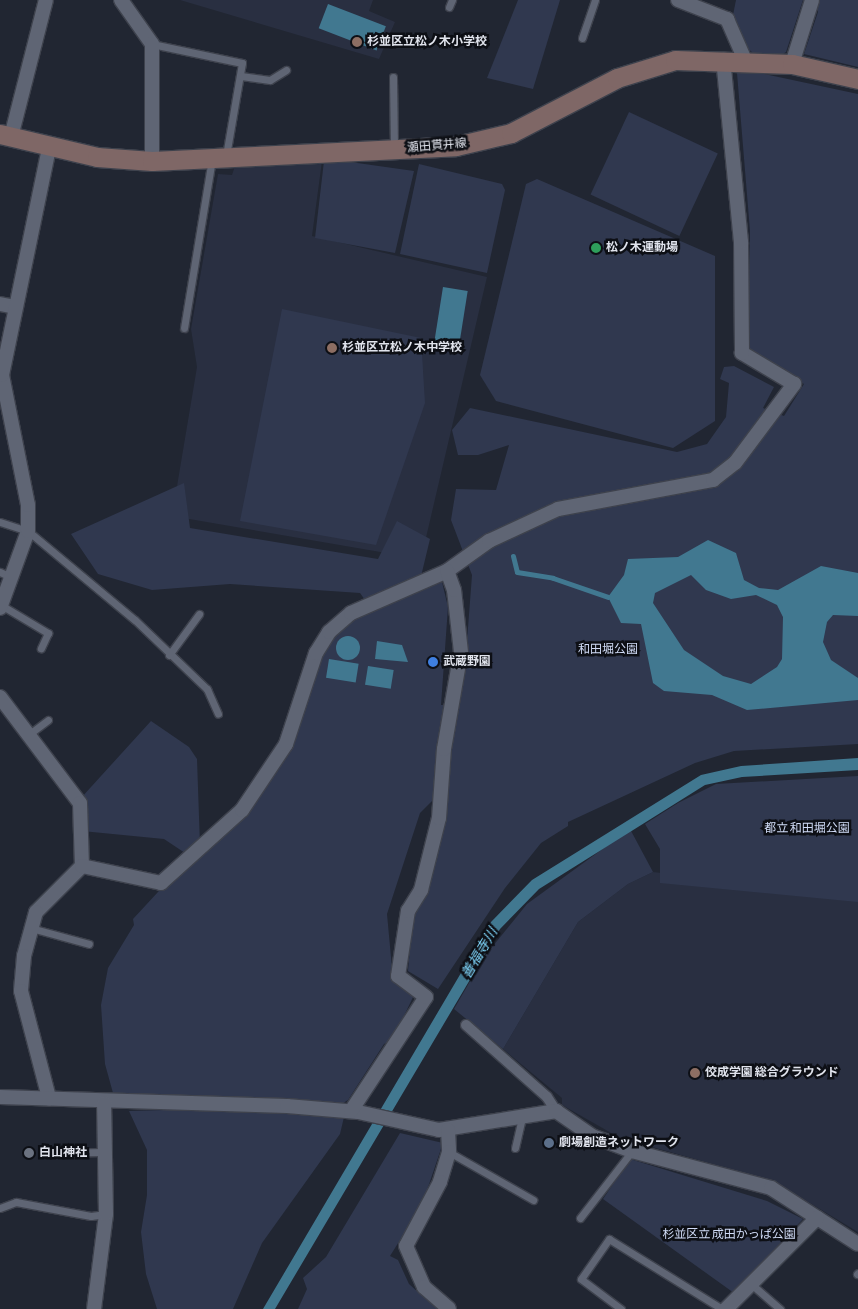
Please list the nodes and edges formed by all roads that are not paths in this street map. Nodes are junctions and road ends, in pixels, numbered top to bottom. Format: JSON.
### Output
{"nodes":[{"id":1,"x":46,"y":0,"type":"edge"},
{"id":2,"x":121,"y":0,"type":"edge"},
{"id":3,"x":452,"y":0,"type":"edge"},
{"id":4,"x":594,"y":0,"type":"edge"},
{"id":5,"x":678,"y":0,"type":"edge"},
{"id":6,"x":812,"y":0,"type":"edge"},
{"id":7,"x":449,"y":8,"type":"dead end"},
{"id":8,"x":582,"y":38,"type":"dead end"},
{"id":9,"x":152,"y":44,"type":"junction"},
{"id":10,"x":723,"y":60,"type":"junction"},
{"id":11,"x":745,"y":60,"type":"junction"},
{"id":12,"x":792,"y":64,"type":"junction"},
{"id":13,"x":286,"y":70,"type":"dead end"},
{"id":14,"x":241,"y":76,"type":"junction"},
{"id":15,"x":393,"y":77,"type":"dead end"},
{"id":16,"x":858,"y":79,"type":"edge"},
{"id":17,"x":6,"y":135,"type":"edge"},
{"id":18,"x":49,"y":149,"type":"junction"},
{"id":19,"x":394,"y":150,"type":"junction"},
{"id":20,"x":218,"y":158,"type":"junction"},
{"id":21,"x":152,"y":161,"type":"junction"},
{"id":22,"x":0,"y":304,"type":"edge"},
{"id":23,"x":16,"y":306,"type":"junction"},
{"id":24,"x":184,"y":328,"type":"dead end"},
{"id":25,"x":1,"y":375,"type":"edge"},
{"id":26,"x":0,"y":522,"type":"edge"},
{"id":27,"x":28,"y":531,"type":"junction"},
{"id":28,"x":447,"y":571,"type":"junction"},
{"id":29,"x":0,"y":572,"type":"edge"},
{"id":30,"x":13,"y":578,"type":"junction"},
{"id":31,"x":1,"y":606,"type":"edge"},
{"id":32,"x":199,"y":614,"type":"dead end"},
{"id":33,"x":41,"y":648,"type":"dead end"},
{"id":34,"x":169,"y":655,"type":"junction"},
{"id":35,"x":0,"y":696,"type":"edge"},
{"id":36,"x":218,"y":714,"type":"dead end"},
{"id":37,"x":48,"y":720,"type":"dead end"},
{"id":38,"x":28,"y":735,"type":"junction"},
{"id":39,"x":82,"y":866,"type":"junction"},
{"id":40,"x":31,"y":928,"type":"junction"},
{"id":41,"x":89,"y":944,"type":"dead end"},
{"id":42,"x":466,"y":1025,"type":"dead end"},
{"id":43,"x":0,"y":1097,"type":"edge"},
{"id":44,"x":49,"y":1098,"type":"junction"},
{"id":45,"x":104,"y":1103,"type":"junction"},
{"id":46,"x":556,"y":1111,"type":"junction"},
{"id":47,"x":354,"y":1112,"type":"junction"},
{"id":48,"x":522,"y":1117,"type":"junction"},
{"id":49,"x":448,"y":1130,"type":"junction"},
{"id":50,"x":515,"y":1148,"type":"dead end"},
{"id":51,"x":632,"y":1151,"type":"junction"},
{"id":52,"x":106,"y":1152,"type":"junction"},
{"id":53,"x":449,"y":1152,"type":"junction"},
{"id":54,"x":46,"y":1153,"type":"dead end"},
{"id":55,"x":533,"y":1200,"type":"dead end"},
{"id":56,"x":0,"y":1208,"type":"edge"},
{"id":57,"x":106,"y":1214,"type":"junction"},
{"id":58,"x":580,"y":1218,"type":"dead end"},
{"id":59,"x":817,"y":1218,"type":"junction"},
{"id":60,"x":858,"y":1244,"type":"edge"},
{"id":61,"x":750,"y":1282,"type":"junction"},
{"id":62,"x":94,"y":1309,"type":"edge"},
{"id":63,"x":449,"y":1309,"type":"edge"},
{"id":64,"x":621,"y":1309,"type":"edge"},
{"id":65,"x":722,"y":1309,"type":"edge"},
{"id":66,"x":726,"y":1309,"type":"edge"},
{"id":67,"x":780,"y":1309,"type":"edge"}],
"edges":[{"from":1,"to":17,"type":"street"},
{"from":2,"to":9,"type":"street"},
{"from":3,"to":7,"type":"lane"},
{"from":4,"to":8,"type":"lane"},
{"from":5,"to":11,"type":"street"},
{"from":6,"to":12,"type":"street"},
{"from":9,"to":14,"type":"lane"},
{"from":9,"to":21,"type":"street"},
{"from":10,"to":11,"type":"main road","name":"瀬田貫井線"},
{"from":10,"to":19,"type":"main road","name":"瀬田貫井線"},
{"from":10,"to":28,"type":"street"},
{"from":11,"to":12,"type":"main road","name":"瀬田貫井線"},
{"from":12,"to":16,"type":"main road","name":"瀬田貫井線"},
{"from":13,"to":14,"type":"lane"},
{"from":14,"to":20,"type":"lane"},
{"from":15,"to":19,"type":"lane"},
{"from":17,"to":18,"type":"main road","name":"瀬田貫井線"},
{"from":18,"to":21,"type":"main road","name":"瀬田貫井線"},
{"from":18,"to":23,"type":"street"},
{"from":19,"to":20,"type":"main road","name":"瀬田貫井線"},
{"from":20,"to":21,"type":"main road","name":"瀬田貫井線"},
{"from":20,"to":24,"type":"lane"},
{"from":22,"to":23,"type":"street"},
{"from":23,"to":25,"type":"street"},
{"from":25,"to":27,"type":"street"},
{"from":26,"to":27,"type":"lane"},
{"from":27,"to":30,"type":"street"},
{"from":27,"to":34,"type":"lane"},
{"from":28,"to":39,"type":"street"},
{"from":28,"to":47,"type":"street"},
{"from":29,"to":30,"type":"lane"},
{"from":30,"to":31,"type":"street"},
{"from":31,"to":33,"type":"lane"},
{"from":32,"to":34,"type":"lane"},
{"from":34,"to":36,"type":"lane"},
{"from":35,"to":38,"type":"street"},
{"from":37,"to":38,"type":"lane"},
{"from":38,"to":39,"type":"street"},
{"from":39,"to":40,"type":"street"},
{"from":40,"to":41,"type":"lane"},
{"from":40,"to":44,"type":"street"},
{"from":42,"to":46,"type":"street"},
{"from":43,"to":44,"type":"street"},
{"from":44,"to":45,"type":"street"},
{"from":45,"to":47,"type":"street"},
{"from":45,"to":52,"type":"street"},
{"from":46,"to":48,"type":"street"},
{"from":46,"to":51,"type":"street"},
{"from":47,"to":49,"type":"street"},
{"from":48,"to":49,"type":"street"},
{"from":48,"to":50,"type":"lane"},
{"from":49,"to":53,"type":"street"},
{"from":51,"to":58,"type":"lane"},
{"from":51,"to":59,"type":"street"},
{"from":52,"to":54,"type":"lane"},
{"from":52,"to":57,"type":"street"},
{"from":53,"to":55,"type":"lane"},
{"from":53,"to":63,"type":"street"},
{"from":56,"to":57,"type":"lane"},
{"from":57,"to":62,"type":"street"},
{"from":59,"to":60,"type":"street"},
{"from":59,"to":61,"type":"street"},
{"from":61,"to":66,"type":"street"},
{"from":61,"to":67,"type":"lane"},
{"from":64,"to":65,"type":"lane"}]}
